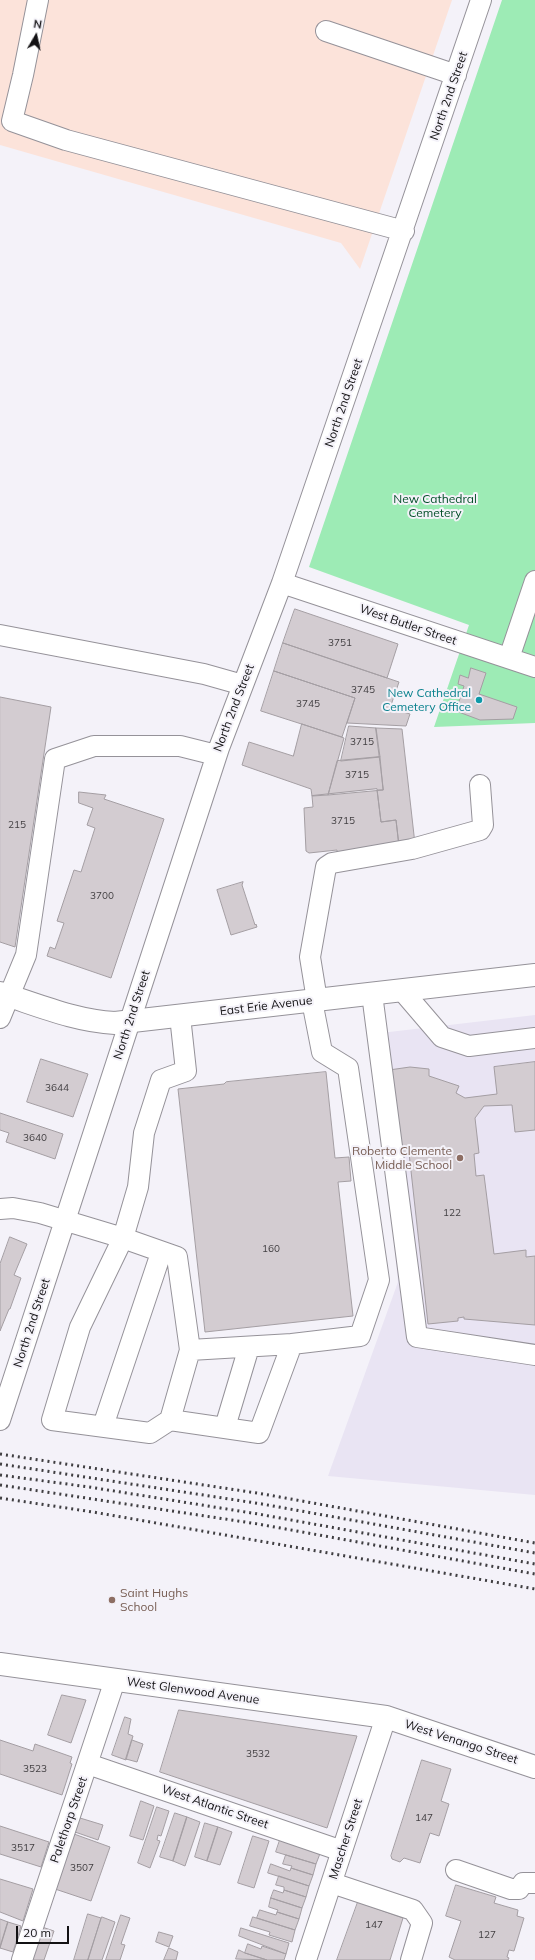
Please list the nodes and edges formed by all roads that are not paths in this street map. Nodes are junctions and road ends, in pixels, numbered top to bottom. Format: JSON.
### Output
{"nodes":[{"id":1,"x":38,"y":0,"type":"edge"},
{"id":2,"x":481,"y":0,"type":"edge"},
{"id":3,"x":326,"y":31,"type":"dead end"},
{"id":4,"x":456,"y":75,"type":"junction"},
{"id":5,"x":6,"y":119,"type":"edge"},
{"id":6,"x":404,"y":230,"type":"junction"},
{"id":7,"x":535,"y":581,"type":"edge"},
{"id":8,"x":282,"y":583,"type":"junction"},
{"id":9,"x":0,"y":635,"type":"edge"},
{"id":10,"x":509,"y":658,"type":"junction"},
{"id":11,"x":535,"y":667,"type":"edge"},
{"id":12,"x":243,"y":685,"type":"junction"},
{"id":13,"x":216,"y":755,"type":"junction"},
{"id":14,"x":480,"y":785,"type":"dead end"},
{"id":15,"x":535,"y":975,"type":"edge"},
{"id":16,"x":405,"y":990,"type":"junction"},
{"id":17,"x":4,"y":994,"type":"edge"},
{"id":18,"x":372,"y":994,"type":"junction"},
{"id":19,"x":315,"y":1001,"type":"junction"},
{"id":20,"x":180,"y":1016,"type":"junction"},
{"id":21,"x":0,"y":1018,"type":"edge"},
{"id":22,"x":130,"y":1022,"type":"junction"},
{"id":23,"x":535,"y":1038,"type":"edge"},
{"id":24,"x":0,"y":1209,"type":"edge"},
{"id":25,"x":65,"y":1221,"type":"junction"},
{"id":26,"x":122,"y":1238,"type":"junction"},
{"id":27,"x":161,"y":1252,"type":"junction"},
{"id":28,"x":292,"y":1344,"type":"junction"},
{"id":29,"x":249,"y":1347,"type":"junction"},
{"id":30,"x":190,"y":1350,"type":"junction"},
{"id":31,"x":535,"y":1355,"type":"edge"},
{"id":32,"x":0,"y":1420,"type":"edge"},
{"id":33,"x":170,"y":1420,"type":"junction"},
{"id":34,"x":103,"y":1426,"type":"junction"},
{"id":35,"x":225,"y":1428,"type":"junction"},
{"id":36,"x":0,"y":1664,"type":"edge"},
{"id":37,"x":115,"y":1680,"type":"junction"},
{"id":38,"x":386,"y":1718,"type":"junction"},
{"id":39,"x":88,"y":1764,"type":"junction"},
{"id":40,"x":535,"y":1767,"type":"edge"},
{"id":41,"x":342,"y":1851,"type":"junction"},
{"id":42,"x":456,"y":1870,"type":"dead end"},
{"id":43,"x":332,"y":1883,"type":"junction"},
{"id":44,"x":535,"y":1883,"type":"edge"},
{"id":45,"x":22,"y":1960,"type":"edge"},
{"id":46,"x":306,"y":1960,"type":"edge"},
{"id":47,"x":411,"y":1960,"type":"edge"}],
"edges":[{"from":1,"to":5,"type":"street"},
{"from":2,"to":4,"type":"street","name":"North 2nd Street"},
{"from":3,"to":4,"type":"street"},
{"from":4,"to":6,"type":"street","name":"North 2nd Street"},
{"from":5,"to":6,"type":"street"},
{"from":6,"to":8,"type":"street","name":"North 2nd Street"},
{"from":7,"to":10,"type":"street"},
{"from":8,"to":10,"type":"street","name":"West Butler Street"},
{"from":8,"to":12,"type":"street","name":"North 2nd Street"},
{"from":9,"to":12,"type":"street"},
{"from":10,"to":11,"type":"street","name":"West Butler Street"},
{"from":12,"to":13,"type":"street","name":"North 2nd Street"},
{"from":13,"to":17,"type":"street"},
{"from":13,"to":22,"type":"street","name":"North 2nd Street"},
{"from":14,"to":19,"type":"street"},
{"from":15,"to":16,"type":"main road","name":"East Erie Avenue"},
{"from":16,"to":18,"type":"main road","name":"East Erie Avenue"},
{"from":16,"to":23,"type":"street"},
{"from":17,"to":21,"type":"street"},
{"from":17,"to":22,"type":"main road","name":"East Erie Avenue"},
{"from":18,"to":19,"type":"main road","name":"East Erie Avenue"},
{"from":18,"to":31,"type":"street"},
{"from":19,"to":20,"type":"main road","name":"East Erie Avenue"},
{"from":19,"to":28,"type":"street"},
{"from":20,"to":22,"type":"main road","name":"East Erie Avenue"},
{"from":20,"to":26,"type":"street"},
{"from":22,"to":25,"type":"street","name":"North 2nd Street"},
{"from":24,"to":25,"type":"street"},
{"from":25,"to":26,"type":"street"},
{"from":25,"to":32,"type":"street","name":"North 2nd Street"},
{"from":26,"to":27,"type":"street"},
{"from":26,"to":34,"type":"street"},
{"from":27,"to":30,"type":"street"},
{"from":27,"to":34,"type":"street"},
{"from":28,"to":29,"type":"street"},
{"from":28,"to":35,"type":"street"},
{"from":29,"to":30,"type":"street"},
{"from":29,"to":35,"type":"street"},
{"from":30,"to":33,"type":"street"},
{"from":33,"to":34,"type":"street"},
{"from":33,"to":35,"type":"street"},
{"from":36,"to":37,"type":"main road","name":"West Glenwood Avenue"},
{"from":37,"to":38,"type":"main road","name":"West Glenwood Avenue"},
{"from":37,"to":39,"type":"street","name":"Palethorp Street"},
{"from":38,"to":40,"type":"main road","name":"West Venango Street"},
{"from":38,"to":41,"type":"street","name":"Mascher Street"},
{"from":39,"to":41,"type":"street","name":"West Atlantic Street"},
{"from":39,"to":45,"type":"street","name":"Palethorp Street"},
{"from":41,"to":43,"type":"street","name":"Mascher Street"},
{"from":42,"to":44,"type":"street"},
{"from":43,"to":46,"type":"street","name":"Mascher Street"},
{"from":43,"to":47,"type":"street"}]}
